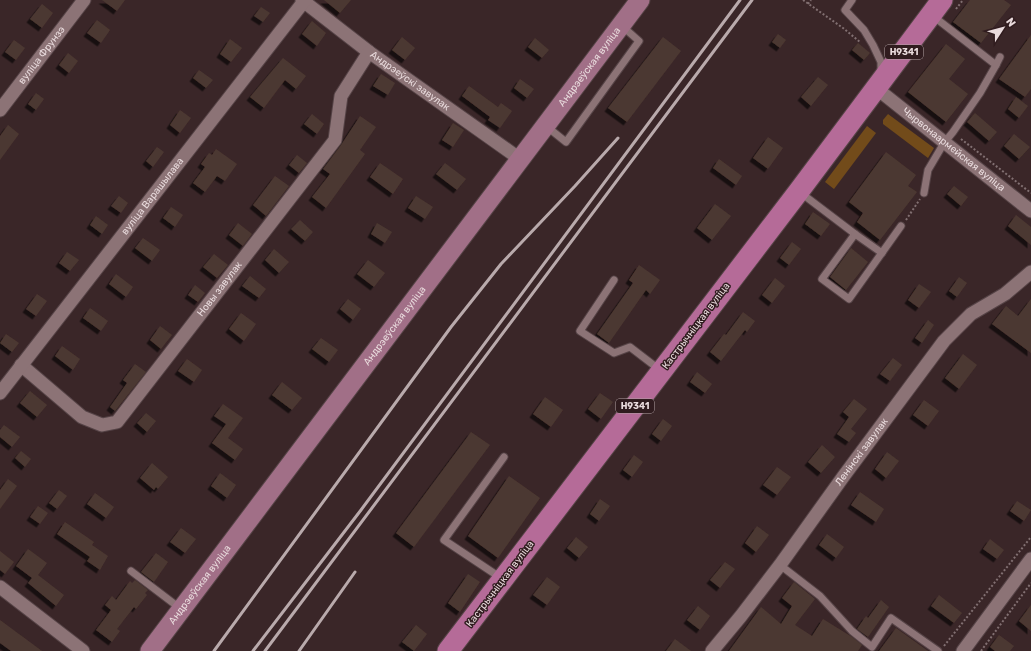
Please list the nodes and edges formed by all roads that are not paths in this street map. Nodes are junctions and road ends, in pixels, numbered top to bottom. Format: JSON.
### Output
{"nodes":[{"id":1,"x":84,"y":0,"type":"edge"},
{"id":2,"x":304,"y":0,"type":"edge"},
{"id":3,"x":640,"y":0,"type":"edge"},
{"id":4,"x":852,"y":0,"type":"edge"},
{"id":5,"x":939,"y":14,"type":"edge"},
{"id":6,"x":620,"y":25,"type":"junction"},
{"id":7,"x":369,"y":52,"type":"junction"},
{"id":8,"x":1000,"y":57,"type":"dead end"},
{"id":9,"x":996,"y":65,"type":"junction"},
{"id":10,"x":879,"y":85,"type":"junction"},
{"id":11,"x":0,"y":110,"type":"edge"},
{"id":12,"x":545,"y":126,"type":"junction"},
{"id":13,"x":944,"y":143,"type":"junction"},
{"id":14,"x":520,"y":159,"type":"junction"},
{"id":15,"x":799,"y":191,"type":"junction"},
{"id":16,"x":924,"y":193,"type":"road end"},
{"id":17,"x":1031,"y":211,"type":"edge"},
{"id":18,"x":901,"y":226,"type":"road end"},
{"id":19,"x":855,"y":234,"type":"junction"},
{"id":20,"x":882,"y":253,"type":"junction"},
{"id":21,"x":1031,"y":272,"type":"edge"},
{"id":22,"x":614,"y":280,"type":"dead end"},
{"id":23,"x":21,"y":365,"type":"junction"},
{"id":24,"x":662,"y":371,"type":"junction"},
{"id":25,"x":0,"y":393,"type":"edge"},
{"id":26,"x":504,"y":457,"type":"dead end"},
{"id":27,"x":1031,"y":559,"type":"edge"},
{"id":28,"x":780,"y":565,"type":"junction"},
{"id":29,"x":131,"y":571,"type":"dead end"},
{"id":30,"x":503,"y":580,"type":"junction"},
{"id":31,"x":0,"y":586,"type":"edge"},
{"id":32,"x":182,"y":610,"type":"junction"},
{"id":33,"x":83,"y":651,"type":"edge"},
{"id":34,"x":150,"y":651,"type":"edge"},
{"id":35,"x":448,"y":651,"type":"edge"},
{"id":36,"x":712,"y":651,"type":"edge"},
{"id":37,"x":939,"y":651,"type":"edge"},
{"id":38,"x":963,"y":651,"type":"edge"}],
"edges":[{"from":1,"to":11,"type":"street","name":"вуліца Фрунзэ"},
{"from":2,"to":7,"type":"street","name":"Андрэеўскі завулак"},
{"from":2,"to":23,"type":"street","name":"вуліца Варашылава"},
{"from":3,"to":6,"type":"main road","name":"Андрэеўская вуліца"},
{"from":4,"to":10,"type":"lane"},
{"from":5,"to":9,"type":"lane"},
{"from":5,"to":10,"type":"main road","name":"Кастрычніцкая вуліца","number":"Н9341"},
{"from":6,"to":12,"type":"main road","name":"Андрэеўская вуліца"},
{"from":6,"to":12,"type":"lane"},
{"from":7,"to":14,"type":"street","name":"Андрэеўскі завулак"},
{"from":7,"to":23,"type":"street","name":"Новы завулак"},
{"from":8,"to":9,"type":"lane"},
{"from":9,"to":13,"type":"lane"},
{"from":10,"to":13,"type":"street","name":"Чырвонаармейская вуліца"},
{"from":10,"to":15,"type":"main road","name":"Кастрычніцкая вуліца","number":"Н9341"},
{"from":12,"to":14,"type":"main road","name":"Андрэеўская вуліца"},
{"from":13,"to":16,"type":"lane"},
{"from":13,"to":17,"type":"street","name":"Чырвонаармейская вуліца"},
{"from":14,"to":32,"type":"main road","name":"Андрэеўская вуліца"},
{"from":15,"to":19,"type":"lane"},
{"from":15,"to":24,"type":"main road","name":"Кастрычніцкая вуліца","number":"Н9341"},
{"from":18,"to":20,"type":"lane"},
{"from":19,"to":20,"type":"lane"},
{"from":19,"to":20,"type":"lane"},
{"from":21,"to":28,"type":"street","name":"Ленінскі завулак"},
{"from":22,"to":24,"type":"lane"},
{"from":23,"to":25,"type":"street","name":"вуліца Варашылава"},
{"from":24,"to":30,"type":"main road","name":"Кастрычніцкая вуліца","number":"Н9341"},
{"from":26,"to":30,"type":"lane"},
{"from":27,"to":38,"type":"street"},
{"from":28,"to":36,"type":"street","name":"Ленінскі завулак"},
{"from":28,"to":37,"type":"lane"},
{"from":29,"to":32,"type":"lane"},
{"from":30,"to":35,"type":"main road","name":"Кастрычніцкая вуліца","number":"Н9341"},
{"from":31,"to":33,"type":"street"},
{"from":32,"to":34,"type":"main road","name":"Андрэеўская вуліца"}]}
